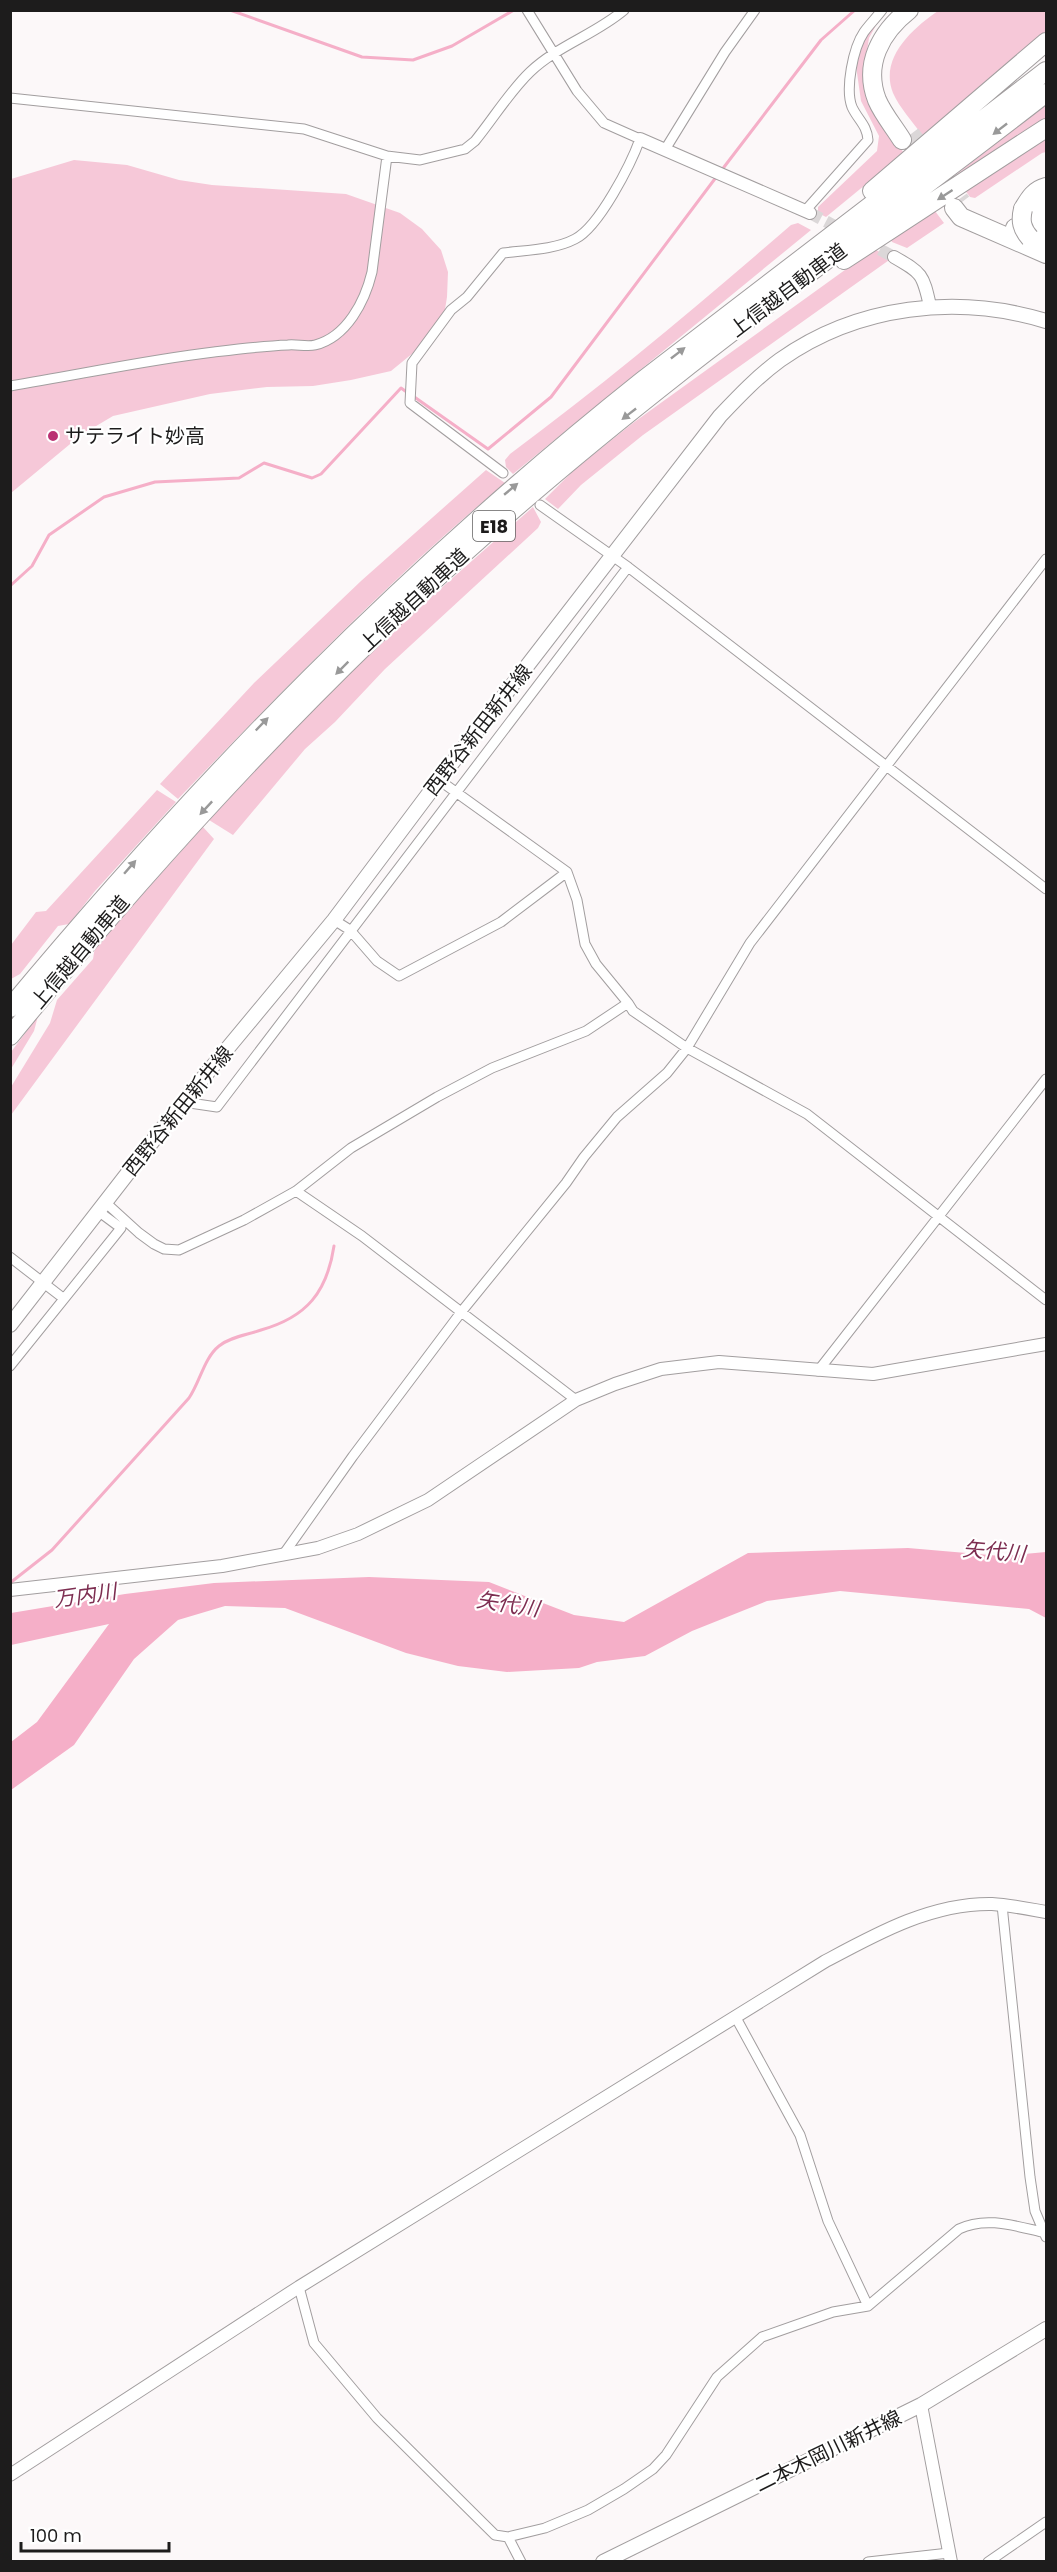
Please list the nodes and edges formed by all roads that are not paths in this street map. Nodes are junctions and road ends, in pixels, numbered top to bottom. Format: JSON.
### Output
{"nodes":[{"id":1,"x":527,"y":10,"type":"edge"},
{"id":2,"x":624,"y":10,"type":"edge"},
{"id":3,"x":755,"y":10,"type":"edge"},
{"id":4,"x":882,"y":10,"type":"edge"},
{"id":5,"x":909,"y":10,"type":"edge"},
{"id":6,"x":923,"y":10,"type":"edge"},
{"id":7,"x":1047,"y":42,"type":"edge"},
{"id":8,"x":556,"y":54,"type":"junction"},
{"id":9,"x":1047,"y":72,"type":"edge"},
{"id":10,"x":1047,"y":93,"type":"edge"},
{"id":11,"x":10,"y":98,"type":"edge"},
{"id":12,"x":1047,"y":128,"type":"edge"},
{"id":13,"x":640,"y":139,"type":"junction"},
{"id":14,"x":666,"y":148,"type":"junction"},
{"id":15,"x":387,"y":156,"type":"junction"},
{"id":16,"x":1047,"y":187,"type":"edge"},
{"id":17,"x":1047,"y":200,"type":"edge"},
{"id":18,"x":808,"y":212,"type":"joint"},
{"id":19,"x":1041,"y":236,"type":"edge"},
{"id":20,"x":1047,"y":249,"type":"edge"},
{"id":21,"x":1047,"y":254,"type":"edge"},
{"id":22,"x":894,"y":257,"type":"tunnel mouth"},
{"id":23,"x":750,"y":296,"type":"junction"},
{"id":24,"x":930,"y":306,"type":"junction"},
{"id":25,"x":1047,"y":321,"type":"edge"},
{"id":26,"x":10,"y":386,"type":"edge"},
{"id":27,"x":651,"y":396,"type":"junction"},
{"id":28,"x":503,"y":473,"type":"dead end"},
{"id":29,"x":540,"y":505,"type":"dead end"},
{"id":30,"x":613,"y":556,"type":"junction"},
{"id":31,"x":1047,"y":559,"type":"edge"},
{"id":32,"x":628,"y":567,"type":"junction"},
{"id":33,"x":886,"y":767,"type":"junction"},
{"id":34,"x":439,"y":780,"type":"junction"},
{"id":35,"x":456,"y":791,"type":"junction"},
{"id":36,"x":567,"y":872,"type":"junction"},
{"id":37,"x":1047,"y":889,"type":"edge"},
{"id":38,"x":334,"y":920,"type":"junction"},
{"id":39,"x":350,"y":930,"type":"junction"},
{"id":40,"x":628,"y":1003,"type":"junction"},
{"id":41,"x":10,"y":1008,"type":"edge"},
{"id":42,"x":10,"y":1036,"type":"edge"},
{"id":43,"x":687,"y":1048,"type":"junction"},
{"id":44,"x":1047,"y":1079,"type":"edge"},
{"id":45,"x":183,"y":1102,"type":"junction"},
{"id":46,"x":296,"y":1191,"type":"junction"},
{"id":47,"x":101,"y":1207,"type":"junction"},
{"id":48,"x":939,"y":1216,"type":"junction"},
{"id":49,"x":10,"y":1257,"type":"edge"},
{"id":50,"x":43,"y":1282,"type":"junction"},
{"id":51,"x":63,"y":1298,"type":"junction"},
{"id":52,"x":1047,"y":1300,"type":"edge"},
{"id":53,"x":462,"y":1311,"type":"junction"},
{"id":54,"x":10,"y":1325,"type":"edge"},
{"id":55,"x":1047,"y":1344,"type":"edge"},
{"id":56,"x":10,"y":1366,"type":"edge"},
{"id":57,"x":818,"y":1371,"type":"junction"},
{"id":58,"x":576,"y":1400,"type":"junction"},
{"id":59,"x":283,"y":1555,"type":"junction"},
{"id":60,"x":10,"y":1590,"type":"edge"},
{"id":61,"x":1002,"y":1905,"type":"junction"},
{"id":62,"x":1047,"y":1912,"type":"edge"},
{"id":63,"x":735,"y":2016,"type":"junction"},
{"id":64,"x":1044,"y":2234,"type":"edge"},
{"id":65,"x":299,"y":2287,"type":"junction"},
{"id":66,"x":868,"y":2306,"type":"junction"},
{"id":67,"x":1047,"y":2329,"type":"edge"},
{"id":68,"x":921,"y":2405,"type":"junction"},
{"id":69,"x":10,"y":2475,"type":"edge"},
{"id":70,"x":1047,"y":2522,"type":"edge"},
{"id":71,"x":508,"y":2537,"type":"junction"},
{"id":72,"x":950,"y":2558,"type":"edge"},
{"id":73,"x":521,"y":2562,"type":"edge"},
{"id":74,"x":603,"y":2562,"type":"edge"},
{"id":75,"x":868,"y":2562,"type":"edge"},
{"id":76,"x":988,"y":2562,"type":"edge"}],
"edges":[{"from":1,"to":8,"type":"street"},
{"from":2,"to":8,"type":"street"},
{"from":3,"to":14,"type":"street"},
{"from":4,"to":18,"type":"street"},
{"from":5,"to":6,"type":"highway"},
{"from":7,"to":23,"type":"highway"},
{"from":8,"to":13,"type":"street"},
{"from":8,"to":15,"type":"street"},
{"from":9,"to":23,"type":"highway","name":"上信越自動車道","number":"E18"},
{"from":10,"to":27,"type":"highway","name":"上信越自動車道","number":"E18","one_way":true},
{"from":11,"to":15,"type":"street"},
{"from":12,"to":27,"type":"highway","one_way":true},
{"from":13,"to":14,"type":"street"},
{"from":13,"to":28,"type":"street"},
{"from":14,"to":18,"type":"street"},
{"from":15,"to":26,"type":"street"},
{"from":16,"to":19,"type":"highway","bridge":true},
{"from":17,"to":19,"type":"highway"},
{"from":19,"to":20,"type":"highway"},
{"from":19,"to":21,"type":"highway"},
{"from":22,"to":24,"type":"street"},
{"from":41,"to":23,"type":"highway","name":"上信越自動車道","number":"E18","one_way":true},
{"from":24,"to":25,"type":"main road","name":"西野谷新田新井線"},
{"from":24,"to":30,"type":"main road","name":"西野谷新田新井線"},
{"from":27,"to":42,"type":"highway","name":"上信越自動車道","number":"E18","one_way":true},
{"from":29,"to":30,"type":"street"},
{"from":30,"to":32,"type":"street"},
{"from":30,"to":34,"type":"main road","name":"西野谷新田新井線"},
{"from":31,"to":33,"type":"street"},
{"from":32,"to":33,"type":"street"},
{"from":32,"to":35,"type":"street"},
{"from":33,"to":37,"type":"street"},
{"from":33,"to":43,"type":"street"},
{"from":34,"to":35,"type":"street"},
{"from":34,"to":38,"type":"main road","name":"西野谷新田新井線"},
{"from":35,"to":36,"type":"street"},
{"from":35,"to":39,"type":"street"},
{"from":36,"to":39,"type":"street"},
{"from":36,"to":40,"type":"street"},
{"from":38,"to":39,"type":"street"},
{"from":38,"to":45,"type":"main road","name":"西野谷新田新井線"},
{"from":39,"to":45,"type":"street"},
{"from":40,"to":43,"type":"street"},
{"from":40,"to":46,"type":"street"},
{"from":43,"to":48,"type":"street"},
{"from":43,"to":53,"type":"street"},
{"from":44,"to":48,"type":"street"},
{"from":45,"to":47,"type":"main road","name":"西野谷新田新井線"},
{"from":46,"to":47,"type":"street"},
{"from":46,"to":53,"type":"street"},
{"from":47,"to":50,"type":"main road","name":"西野谷新田新井線"},
{"from":47,"to":51,"type":"street"},
{"from":48,"to":52,"type":"street"},
{"from":48,"to":57,"type":"street"},
{"from":49,"to":50,"type":"street"},
{"from":50,"to":51,"type":"street"},
{"from":50,"to":54,"type":"main road","name":"西野谷新田新井線"},
{"from":51,"to":56,"type":"street"},
{"from":53,"to":58,"type":"street"},
{"from":53,"to":59,"type":"street"},
{"from":55,"to":57,"type":"street"},
{"from":57,"to":58,"type":"street"},
{"from":58,"to":59,"type":"street"},
{"from":59,"to":60,"type":"street"},
{"from":61,"to":62,"type":"street"},
{"from":61,"to":63,"type":"street"},
{"from":61,"to":64,"type":"street"},
{"from":63,"to":65,"type":"street"},
{"from":63,"to":66,"type":"street"},
{"from":64,"to":66,"type":"street"},
{"from":65,"to":69,"type":"street"},
{"from":65,"to":71,"type":"street"},
{"from":66,"to":71,"type":"street"},
{"from":67,"to":68,"type":"main road","name":"二本木岡川新井線"},
{"from":68,"to":72,"type":"street"},
{"from":68,"to":74,"type":"main road","name":"二本木岡川新井線"},
{"from":70,"to":76,"type":"street"},
{"from":71,"to":73,"type":"street"},
{"from":72,"to":75,"type":"street"}]}
